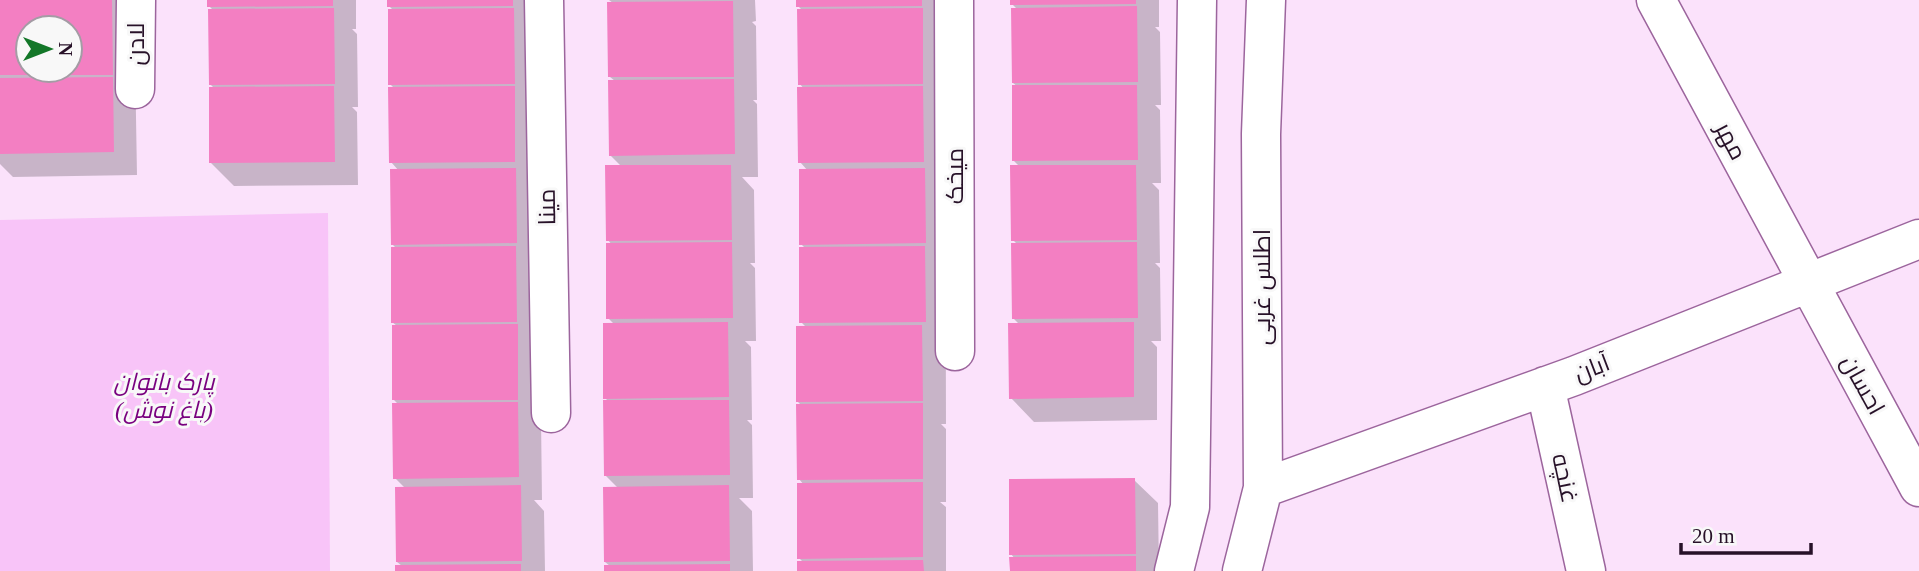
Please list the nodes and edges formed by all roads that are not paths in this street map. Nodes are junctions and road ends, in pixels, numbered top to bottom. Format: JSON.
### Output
{"nodes":[{"id":1,"x":136,"y":0,"type":"edge"},
{"id":2,"x":544,"y":0,"type":"edge"},
{"id":3,"x":954,"y":0,"type":"edge"},
{"id":4,"x":1197,"y":0,"type":"edge"},
{"id":5,"x":1266,"y":0,"type":"edge"},
{"id":6,"x":1656,"y":0,"type":"edge"},
{"id":7,"x":135,"y":89,"type":"dead end"},
{"id":8,"x":1919,"y":239,"type":"edge"},
{"id":9,"x":1807,"y":282,"type":"junction"},
{"id":10,"x":955,"y":351,"type":"dead end"},
{"id":11,"x":1545,"y":386,"type":"junction"},
{"id":12,"x":551,"y":413,"type":"dead end"},
{"id":13,"x":1263,"y":488,"type":"junction"},
{"id":14,"x":1919,"y":488,"type":"edge"},
{"id":15,"x":1174,"y":571,"type":"edge"},
{"id":16,"x":1242,"y":571,"type":"edge"},
{"id":17,"x":1586,"y":571,"type":"edge"}],
"edges":[{"from":1,"to":7,"type":"street","name":"لادن"},
{"from":2,"to":12,"type":"street","name":"مینا"},
{"from":3,"to":10,"type":"street","name":"میخک"},
{"from":4,"to":15,"type":"street"},
{"from":5,"to":13,"type":"street","name":"اطلس غربی"},
{"from":6,"to":9,"type":"street","name":"مهر"},
{"from":8,"to":9,"type":"street","name":"آبان"},
{"from":9,"to":11,"type":"street","name":"آبان"},
{"from":9,"to":14,"type":"street","name":"احسان"},
{"from":11,"to":13,"type":"street","name":"آبان"},
{"from":11,"to":17,"type":"street","name":"غنچه"},
{"from":13,"to":16,"type":"street","name":"اطلس غربی"}]}
